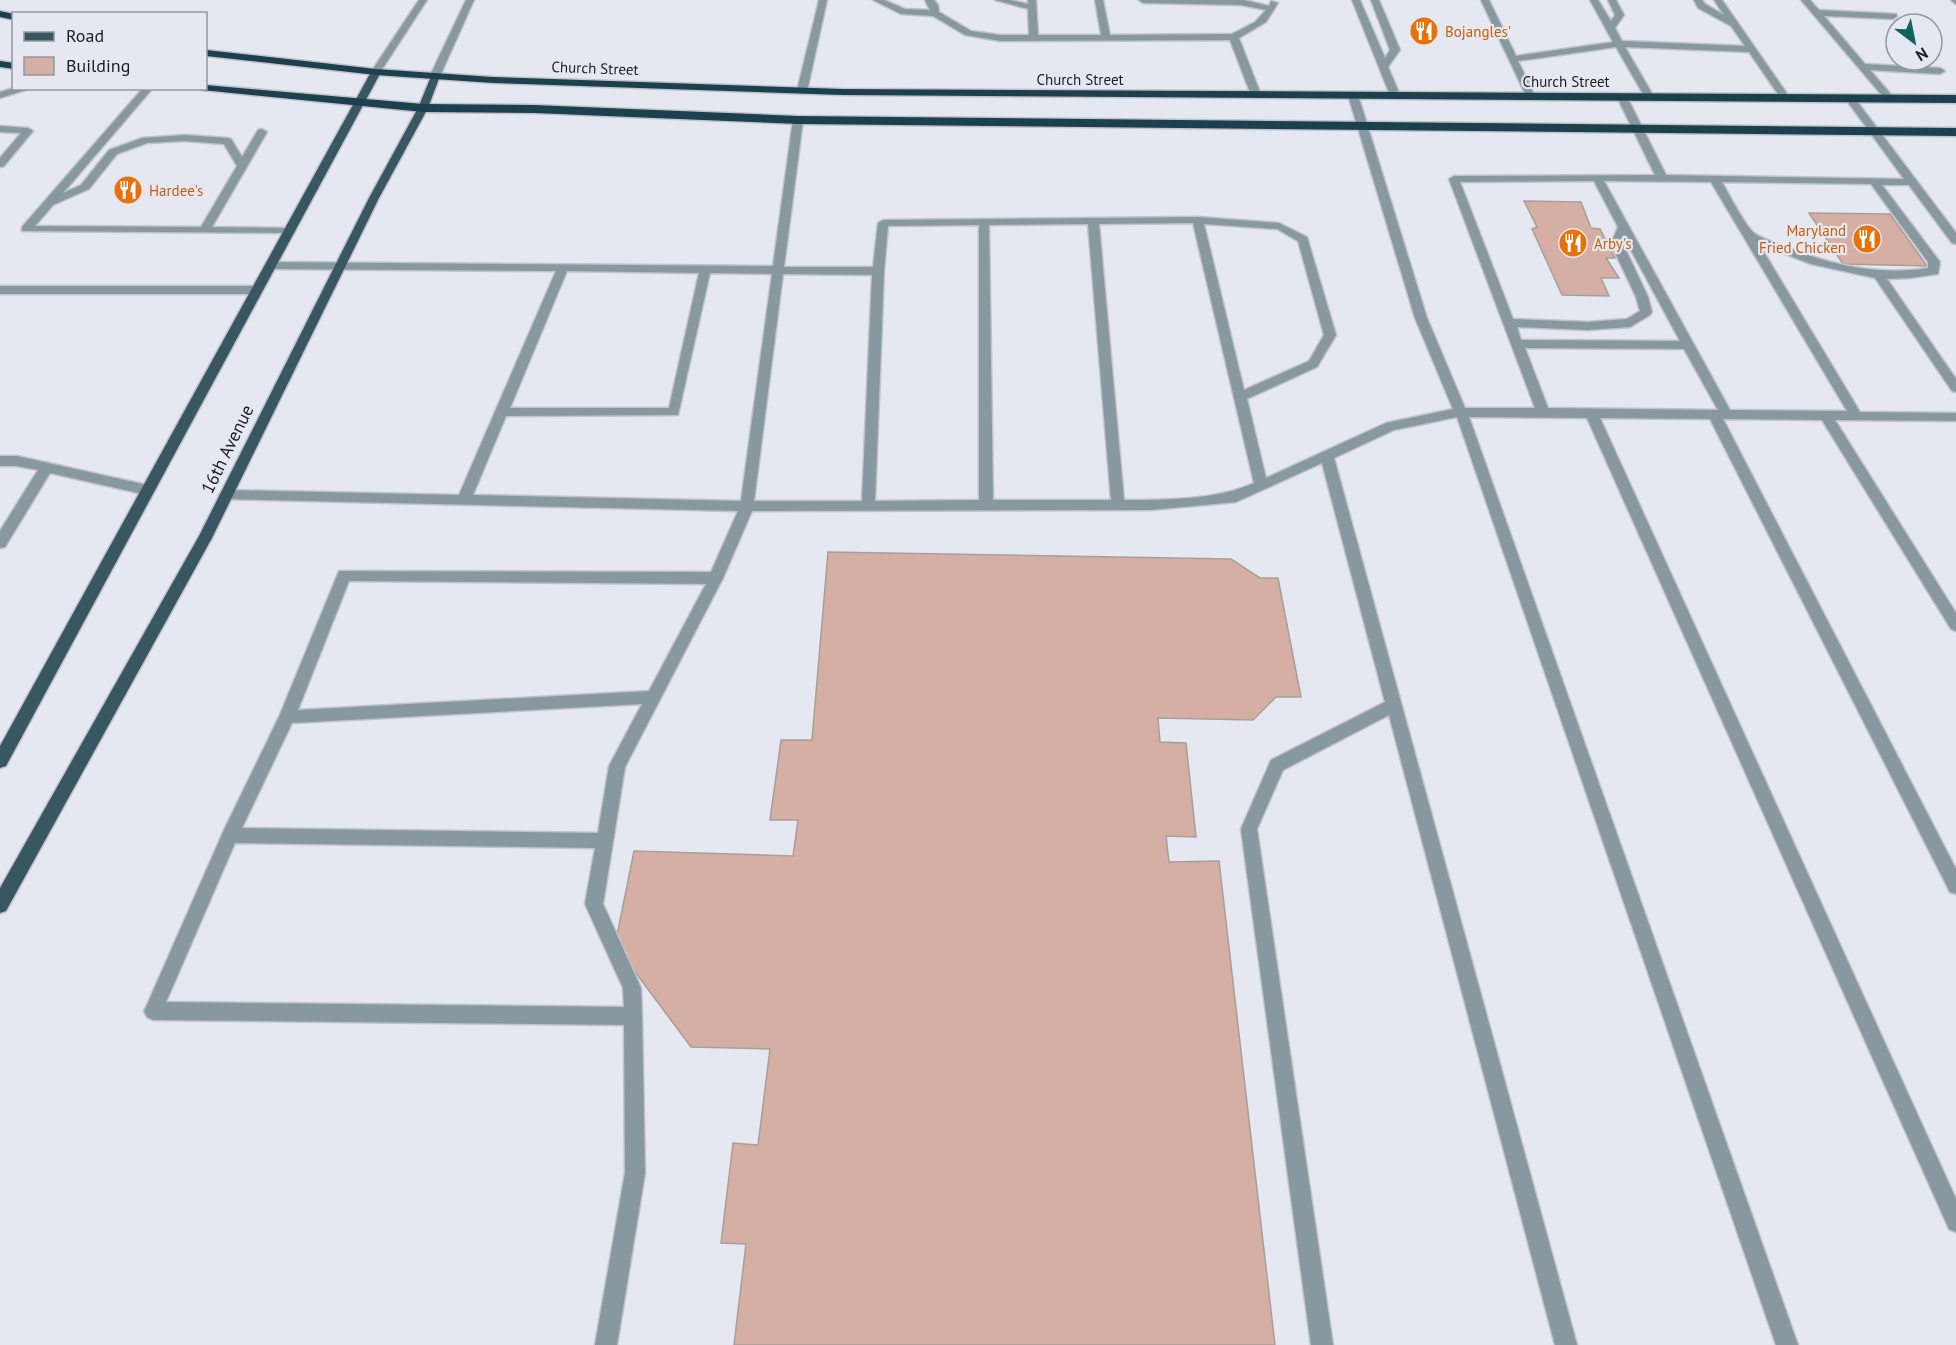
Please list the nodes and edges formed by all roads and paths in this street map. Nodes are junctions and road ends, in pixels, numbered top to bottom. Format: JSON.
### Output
{"nodes":[{"id":1,"x":423,"y":0,"type":"edge"},
{"id":2,"x":470,"y":0,"type":"edge"},
{"id":3,"x":823,"y":0,"type":"edge"},
{"id":4,"x":877,"y":0,"type":"edge"},
{"id":5,"x":929,"y":0,"type":"edge"},
{"id":6,"x":999,"y":0,"type":"edge"},
{"id":7,"x":1100,"y":0,"type":"edge"},
{"id":8,"x":1143,"y":0,"type":"edge"},
{"id":9,"x":1356,"y":0,"type":"edge"},
{"id":10,"x":1375,"y":0,"type":"edge"},
{"id":11,"x":1594,"y":0,"type":"edge"},
{"id":12,"x":1612,"y":0,"type":"edge"},
{"id":13,"x":1698,"y":0,"type":"edge"},
{"id":14,"x":1718,"y":0,"type":"edge"},
{"id":15,"x":1805,"y":0,"type":"edge"},
{"id":16,"x":1484,"y":1,"type":"edge"},
{"id":17,"x":1032,"y":4,"type":"edge"},
{"id":18,"x":1274,"y":5,"type":"edge"},
{"id":19,"x":1816,"y":13,"type":"junction"},
{"id":20,"x":935,"y":14,"type":"junction"},
{"id":21,"x":1884,"y":16,"type":"edge"},
{"id":22,"x":1736,"y":26,"type":"junction"},
{"id":23,"x":1610,"y":28,"type":"junction"},
{"id":24,"x":1106,"y":37,"type":"junction"},
{"id":25,"x":1234,"y":37,"type":"junction"},
{"id":26,"x":1034,"y":38,"type":"junction"},
{"id":27,"x":1619,"y":44,"type":"junction"},
{"id":28,"x":1752,"y":49,"type":"junction"},
{"id":29,"x":207,"y":53,"type":"edge"},
{"id":30,"x":1512,"y":59,"type":"junction"},
{"id":31,"x":1862,"y":67,"type":"junction"},
{"id":32,"x":1383,"y":68,"type":"junction"},
{"id":33,"x":1884,"y":68,"type":"edge"},
{"id":34,"x":376,"y":72,"type":"junction"},
{"id":35,"x":435,"y":76,"type":"junction"},
{"id":36,"x":207,"y":88,"type":"edge"},
{"id":37,"x":20,"y":90,"type":"edge"},
{"id":38,"x":147,"y":90,"type":"edge"},
{"id":39,"x":802,"y":91,"type":"junction"},
{"id":40,"x":0,"y":95,"type":"edge"},
{"id":41,"x":1256,"y":95,"type":"junction"},
{"id":42,"x":1353,"y":95,"type":"junction"},
{"id":43,"x":1395,"y":96,"type":"junction"},
{"id":44,"x":1530,"y":96,"type":"junction"},
{"id":45,"x":1622,"y":97,"type":"junction"},
{"id":46,"x":1649,"y":97,"type":"junction"},
{"id":47,"x":1785,"y":98,"type":"junction"},
{"id":48,"x":1850,"y":98,"type":"junction"},
{"id":49,"x":1889,"y":98,"type":"junction"},
{"id":50,"x":1956,"y":99,"type":"edge"},
{"id":51,"x":358,"y":102,"type":"junction"},
{"id":52,"x":423,"y":108,"type":"junction"},
{"id":53,"x":798,"y":120,"type":"junction"},
{"id":54,"x":1363,"y":126,"type":"junction"},
{"id":55,"x":1637,"y":128,"type":"junction"},
{"id":56,"x":0,"y":129,"type":"edge"},
{"id":57,"x":1873,"y":131,"type":"junction"},
{"id":58,"x":262,"y":132,"type":"dead end"},
{"id":59,"x":1956,"y":132,"type":"edge"},
{"id":60,"x":0,"y":164,"type":"edge"},
{"id":61,"x":242,"y":166,"type":"junction"},
{"id":62,"x":1597,"y":178,"type":"junction"},
{"id":63,"x":1662,"y":178,"type":"junction"},
{"id":64,"x":1715,"y":179,"type":"junction"},
{"id":65,"x":1875,"y":182,"type":"junction"},
{"id":66,"x":1912,"y":182,"type":"junction"},
{"id":67,"x":47,"y":205,"type":"junction"},
{"id":68,"x":1198,"y":220,"type":"junction"},
{"id":69,"x":1092,"y":221,"type":"junction"},
{"id":70,"x":984,"y":222,"type":"junction"},
{"id":71,"x":1624,"y":226,"type":"junction"},
{"id":72,"x":204,"y":231,"type":"junction"},
{"id":73,"x":288,"y":231,"type":"junction"},
{"id":74,"x":1748,"y":235,"type":"junction"},
{"id":75,"x":1956,"y":241,"type":"edge"},
{"id":76,"x":270,"y":266,"type":"junction"},
{"id":77,"x":340,"y":266,"type":"junction"},
{"id":78,"x":563,"y":268,"type":"junction"},
{"id":79,"x":705,"y":269,"type":"junction"},
{"id":80,"x":779,"y":270,"type":"junction"},
{"id":81,"x":878,"y":271,"type":"junction"},
{"id":82,"x":1879,"y":276,"type":"junction"},
{"id":83,"x":0,"y":290,"type":"edge"},
{"id":84,"x":256,"y":290,"type":"junction"},
{"id":85,"x":1509,"y":323,"type":"junction"},
{"id":86,"x":1517,"y":344,"type":"junction"},
{"id":87,"x":1688,"y":345,"type":"junction"},
{"id":88,"x":1956,"y":388,"type":"edge"},
{"id":89,"x":1240,"y":397,"type":"junction"},
{"id":90,"x":501,"y":412,"type":"junction"},
{"id":91,"x":1461,"y":412,"type":"junction"},
{"id":92,"x":1543,"y":412,"type":"junction"},
{"id":93,"x":1591,"y":413,"type":"junction"},
{"id":94,"x":1720,"y":414,"type":"junction"},
{"id":95,"x":1825,"y":415,"type":"junction"},
{"id":96,"x":1856,"y":416,"type":"junction"},
{"id":97,"x":1956,"y":417,"type":"edge"},
{"id":98,"x":1327,"y":456,"type":"junction"},
{"id":99,"x":0,"y":461,"type":"edge"},
{"id":100,"x":46,"y":468,"type":"junction"},
{"id":101,"x":1261,"y":486,"type":"junction"},
{"id":102,"x":147,"y":490,"type":"junction"},
{"id":103,"x":226,"y":495,"type":"junction"},
{"id":104,"x":464,"y":500,"type":"junction"},
{"id":105,"x":1118,"y":505,"type":"junction"},
{"id":106,"x":747,"y":506,"type":"junction"},
{"id":107,"x":868,"y":506,"type":"junction"},
{"id":108,"x":986,"y":506,"type":"junction"},
{"id":109,"x":0,"y":543,"type":"edge"},
{"id":110,"x":716,"y":578,"type":"junction"},
{"id":111,"x":1956,"y":625,"type":"edge"},
{"id":112,"x":653,"y":697,"type":"junction"},
{"id":113,"x":1394,"y":705,"type":"junction"},
{"id":114,"x":286,"y":717,"type":"junction"},
{"id":115,"x":0,"y":761,"type":"edge"},
{"id":116,"x":230,"y":835,"type":"junction"},
{"id":117,"x":605,"y":841,"type":"junction"},
{"id":118,"x":1956,"y":886,"type":"edge"},
{"id":119,"x":0,"y":905,"type":"edge"},
{"id":120,"x":633,"y":1016,"type":"junction"},
{"id":121,"x":1956,"y":1222,"type":"edge"},
{"id":122,"x":606,"y":1345,"type":"edge"},
{"id":123,"x":1322,"y":1345,"type":"edge"},
{"id":124,"x":1566,"y":1345,"type":"edge"},
{"id":125,"x":1787,"y":1345,"type":"edge"}],
"edges":[{"from":1,"to":34,"type":"street"},
{"from":2,"to":35,"type":"street","name":"16th Avenue"},
{"from":3,"to":39,"type":"street"},
{"from":4,"to":20,"type":"street"},
{"from":5,"to":20,"type":"street"},
{"from":6,"to":17,"type":"street"},
{"from":7,"to":24,"type":"street"},
{"from":8,"to":18,"type":"street"},
{"from":9,"to":32,"type":"street"},
{"from":10,"to":32,"type":"street"},
{"from":11,"to":23,"type":"street"},
{"from":12,"to":23,"type":"street"},
{"from":13,"to":22,"type":"street"},
{"from":14,"to":22,"type":"street"},
{"from":15,"to":19,"type":"street"},
{"from":16,"to":30,"type":"street"},
{"from":17,"to":26,"type":"street"},
{"from":18,"to":25,"type":"street"},
{"from":19,"to":21,"type":"street"},
{"from":19,"to":31,"type":"street"},
{"from":20,"to":26,"type":"street"},
{"from":22,"to":28,"type":"street"},
{"from":23,"to":27,"type":"street"},
{"from":24,"to":25,"type":"street"},
{"from":24,"to":26,"type":"street"},
{"from":25,"to":41,"type":"street"},
{"from":27,"to":28,"type":"street"},
{"from":27,"to":30,"type":"street"},
{"from":27,"to":46,"type":"street"},
{"from":28,"to":47,"type":"street"},
{"from":29,"to":34,"type":"highway","name":"Church Street"},
{"from":30,"to":44,"type":"street"},
{"from":31,"to":33,"type":"street"},
{"from":31,"to":49,"type":"street"},
{"from":32,"to":43,"type":"street"},
{"from":34,"to":35,"type":"highway","name":"Church Street"},
{"from":34,"to":51,"type":"main road"},
{"from":35,"to":39,"type":"highway","name":"Church Street"},
{"from":35,"to":52,"type":"main road","name":"16th Avenue"},
{"from":36,"to":51,"type":"highway"},
{"from":37,"to":40,"type":"street"},
{"from":38,"to":67,"type":"street"},
{"from":39,"to":41,"type":"highway","name":"Church Street"},
{"from":41,"to":42,"type":"highway","name":"Church Street"},
{"from":42,"to":43,"type":"highway","name":"Church Street"},
{"from":42,"to":54,"type":"street"},
{"from":43,"to":44,"type":"highway","name":"Church Street"},
{"from":44,"to":45,"type":"highway","name":"Church Street"},
{"from":45,"to":46,"type":"highway","name":"Church Street"},
{"from":45,"to":55,"type":"street"},
{"from":46,"to":47,"type":"highway","name":"Church Street"},
{"from":47,"to":48,"type":"highway","name":"Church Street"},
{"from":48,"to":49,"type":"highway","name":"Church Street"},
{"from":48,"to":57,"type":"street"},
{"from":49,"to":50,"type":"highway","name":"Church Street"},
{"from":51,"to":52,"type":"highway"},
{"from":51,"to":73,"type":"main road"},
{"from":52,"to":53,"type":"highway"},
{"from":52,"to":77,"type":"main road","name":"16th Avenue"},
{"from":53,"to":54,"type":"highway"},
{"from":53,"to":80,"type":"street"},
{"from":54,"to":55,"type":"highway"},
{"from":54,"to":91,"type":"street"},
{"from":55,"to":57,"type":"highway"},
{"from":55,"to":63,"type":"street"},
{"from":56,"to":60,"type":"street"},
{"from":57,"to":59,"type":"highway"},
{"from":57,"to":66,"type":"street"},
{"from":58,"to":61,"type":"street"},
{"from":61,"to":67,"type":"street"},
{"from":61,"to":72,"type":"street"},
{"from":62,"to":63,"type":"street"},
{"from":62,"to":71,"type":"street"},
{"from":62,"to":85,"type":"street"},
{"from":63,"to":64,"type":"street"},
{"from":64,"to":65,"type":"street"},
{"from":64,"to":74,"type":"street"},
{"from":65,"to":66,"type":"street"},
{"from":65,"to":82,"type":"street"},
{"from":66,"to":75,"type":"street"},
{"from":67,"to":72,"type":"street"},
{"from":68,"to":69,"type":"street"},
{"from":68,"to":89,"type":"street"},
{"from":68,"to":89,"type":"street"},
{"from":69,"to":70,"type":"street"},
{"from":69,"to":105,"type":"street"},
{"from":70,"to":81,"type":"street"},
{"from":70,"to":108,"type":"street"},
{"from":71,"to":85,"type":"street"},
{"from":71,"to":87,"type":"street"},
{"from":72,"to":73,"type":"street"},
{"from":73,"to":76,"type":"main road"},
{"from":74,"to":82,"type":"street"},
{"from":74,"to":96,"type":"street"},
{"from":76,"to":77,"type":"street"},
{"from":76,"to":84,"type":"main road"},
{"from":77,"to":78,"type":"street"},
{"from":77,"to":103,"type":"main road","name":"16th Avenue"},
{"from":78,"to":79,"type":"street"},
{"from":78,"to":90,"type":"street"},
{"from":79,"to":80,"type":"street"},
{"from":79,"to":90,"type":"street"},
{"from":80,"to":81,"type":"street"},
{"from":80,"to":106,"type":"street"},
{"from":81,"to":107,"type":"street"},
{"from":82,"to":88,"type":"street"},
{"from":83,"to":84,"type":"street"},
{"from":84,"to":102,"type":"main road"},
{"from":85,"to":86,"type":"street"},
{"from":86,"to":87,"type":"street"},
{"from":86,"to":92,"type":"street"},
{"from":87,"to":94,"type":"street"},
{"from":89,"to":101,"type":"street"},
{"from":90,"to":104,"type":"street"},
{"from":91,"to":92,"type":"street"},
{"from":91,"to":98,"type":"street"},
{"from":91,"to":125,"type":"street"},
{"from":92,"to":93,"type":"street"},
{"from":93,"to":94,"type":"street"},
{"from":93,"to":121,"type":"street"},
{"from":94,"to":95,"type":"street"},
{"from":94,"to":118,"type":"street"},
{"from":95,"to":96,"type":"street"},
{"from":95,"to":111,"type":"street"},
{"from":96,"to":97,"type":"street"},
{"from":98,"to":101,"type":"street"},
{"from":98,"to":113,"type":"street"},
{"from":99,"to":100,"type":"street"},
{"from":100,"to":102,"type":"street"},
{"from":100,"to":109,"type":"street"},
{"from":101,"to":105,"type":"street"},
{"from":102,"to":115,"type":"main road"},
{"from":103,"to":104,"type":"street"},
{"from":103,"to":119,"type":"main road","name":"16th Avenue"},
{"from":104,"to":106,"type":"street"},
{"from":105,"to":108,"type":"street"},
{"from":106,"to":107,"type":"street"},
{"from":106,"to":110,"type":"street"},
{"from":107,"to":108,"type":"street"},
{"from":110,"to":112,"type":"street"},
{"from":110,"to":114,"type":"street"},
{"from":112,"to":114,"type":"street"},
{"from":112,"to":117,"type":"street"},
{"from":113,"to":123,"type":"street"},
{"from":113,"to":124,"type":"street"},
{"from":114,"to":116,"type":"street"},
{"from":116,"to":117,"type":"street"},
{"from":116,"to":120,"type":"street"},
{"from":117,"to":120,"type":"street"},
{"from":120,"to":122,"type":"street"}]}
